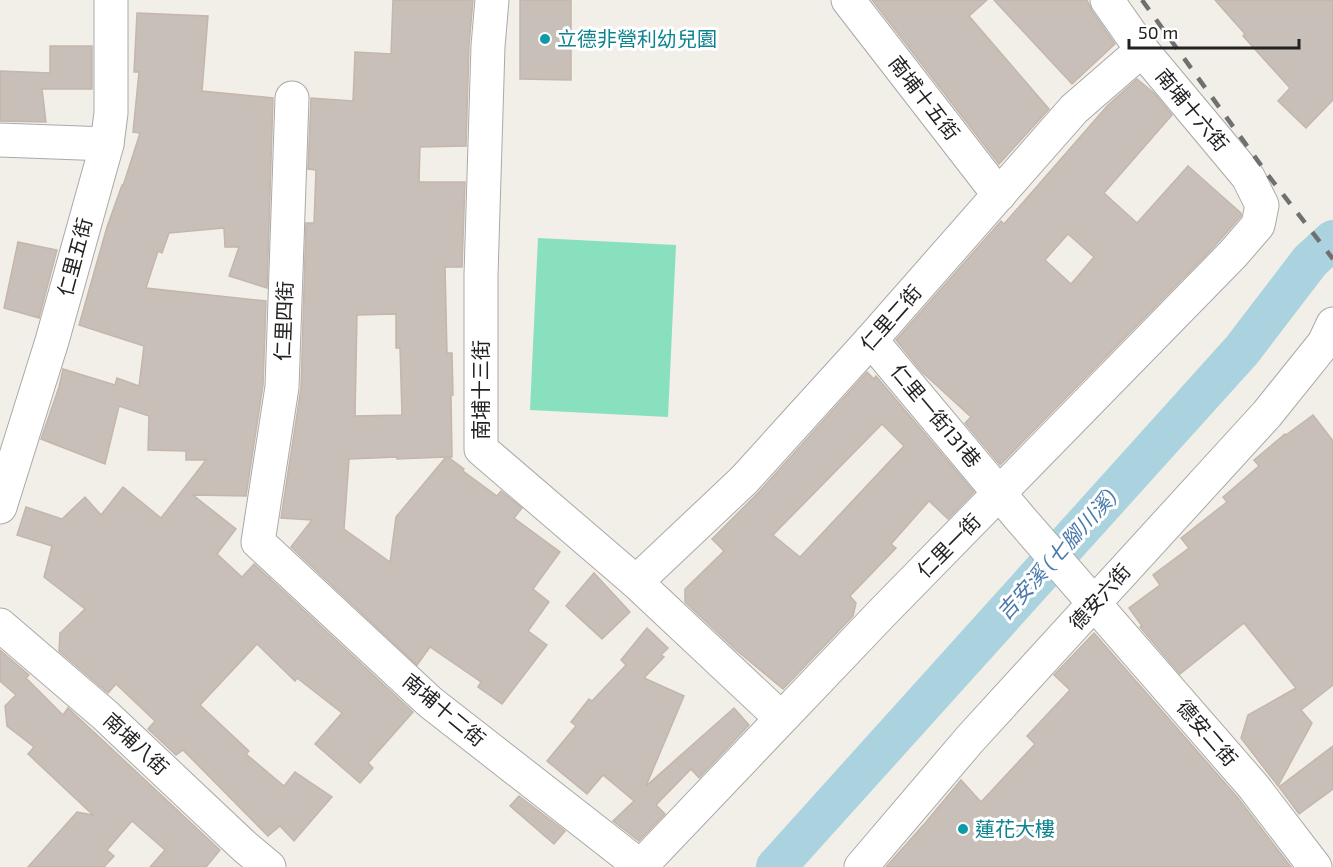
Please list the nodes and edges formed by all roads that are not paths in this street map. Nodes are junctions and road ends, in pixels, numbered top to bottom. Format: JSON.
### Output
{"nodes":[{"id":1,"x":111,"y":0,"type":"edge"},
{"id":2,"x":492,"y":0,"type":"edge"},
{"id":3,"x":848,"y":0,"type":"edge"},
{"id":4,"x":1107,"y":0,"type":"edge"},
{"id":5,"x":1142,"y":50,"type":"junction"},
{"id":6,"x":292,"y":98,"type":"dead end"},
{"id":7,"x":0,"y":140,"type":"edge"},
{"id":8,"x":107,"y":144,"type":"junction"},
{"id":9,"x":999,"y":195,"type":"junction"},
{"id":10,"x":1258,"y":225,"type":"joint"},
{"id":11,"x":871,"y":340,"type":"junction"},
{"id":12,"x":1330,"y":340,"type":"edge"},
{"id":13,"x":1010,"y":505,"type":"junction"},
{"id":14,"x":0,"y":507,"type":"edge"},
{"id":15,"x":258,"y":542,"type":"joint"},
{"id":16,"x":636,"y":582,"type":"junction"},
{"id":17,"x":1095,"y":602,"type":"junction"},
{"id":18,"x":0,"y":625,"type":"edge"},
{"id":19,"x":781,"y":718,"type":"junction"},
{"id":20,"x":269,"y":867,"type":"edge"},
{"id":21,"x":640,"y":867,"type":"edge"},
{"id":22,"x":861,"y":867,"type":"edge"},
{"id":23,"x":1315,"y":867,"type":"edge"}],
"edges":[{"from":1,"to":8,"type":"street","name":"仁里五街"},
{"from":2,"to":16,"type":"street","name":"南埔十三街"},
{"from":3,"to":9,"type":"street","name":"南埔十五街"},
{"from":4,"to":5,"type":"street","name":"南埔十六街"},
{"from":5,"to":9,"type":"street","name":"仁里二街"},
{"from":5,"to":10,"type":"street","name":"南埔十六街"},
{"from":6,"to":15,"type":"street","name":"仁里四街"},
{"from":7,"to":8,"type":"street"},
{"from":8,"to":14,"type":"street","name":"仁里五街"},
{"from":9,"to":11,"type":"street","name":"仁里二街"},
{"from":10,"to":13,"type":"street","name":"仁里一街"},
{"from":11,"to":13,"type":"street","name":"仁里一街131巷"},
{"from":11,"to":16,"type":"street","name":"仁里二街"},
{"from":12,"to":17,"type":"street","name":"德安六街"},
{"from":13,"to":17,"type":"street","name":"仁里一街131巷"},
{"from":13,"to":19,"type":"street","name":"仁里一街"},
{"from":15,"to":21,"type":"street","name":"南埔十二街"},
{"from":16,"to":19,"type":"street","name":"南埔十三街"},
{"from":17,"to":22,"type":"street","name":"德安六街"},
{"from":17,"to":23,"type":"street","name":"德安二街"},
{"from":18,"to":20,"type":"street","name":"南埔八街"},
{"from":19,"to":21,"type":"street","name":"仁里一街"}]}
